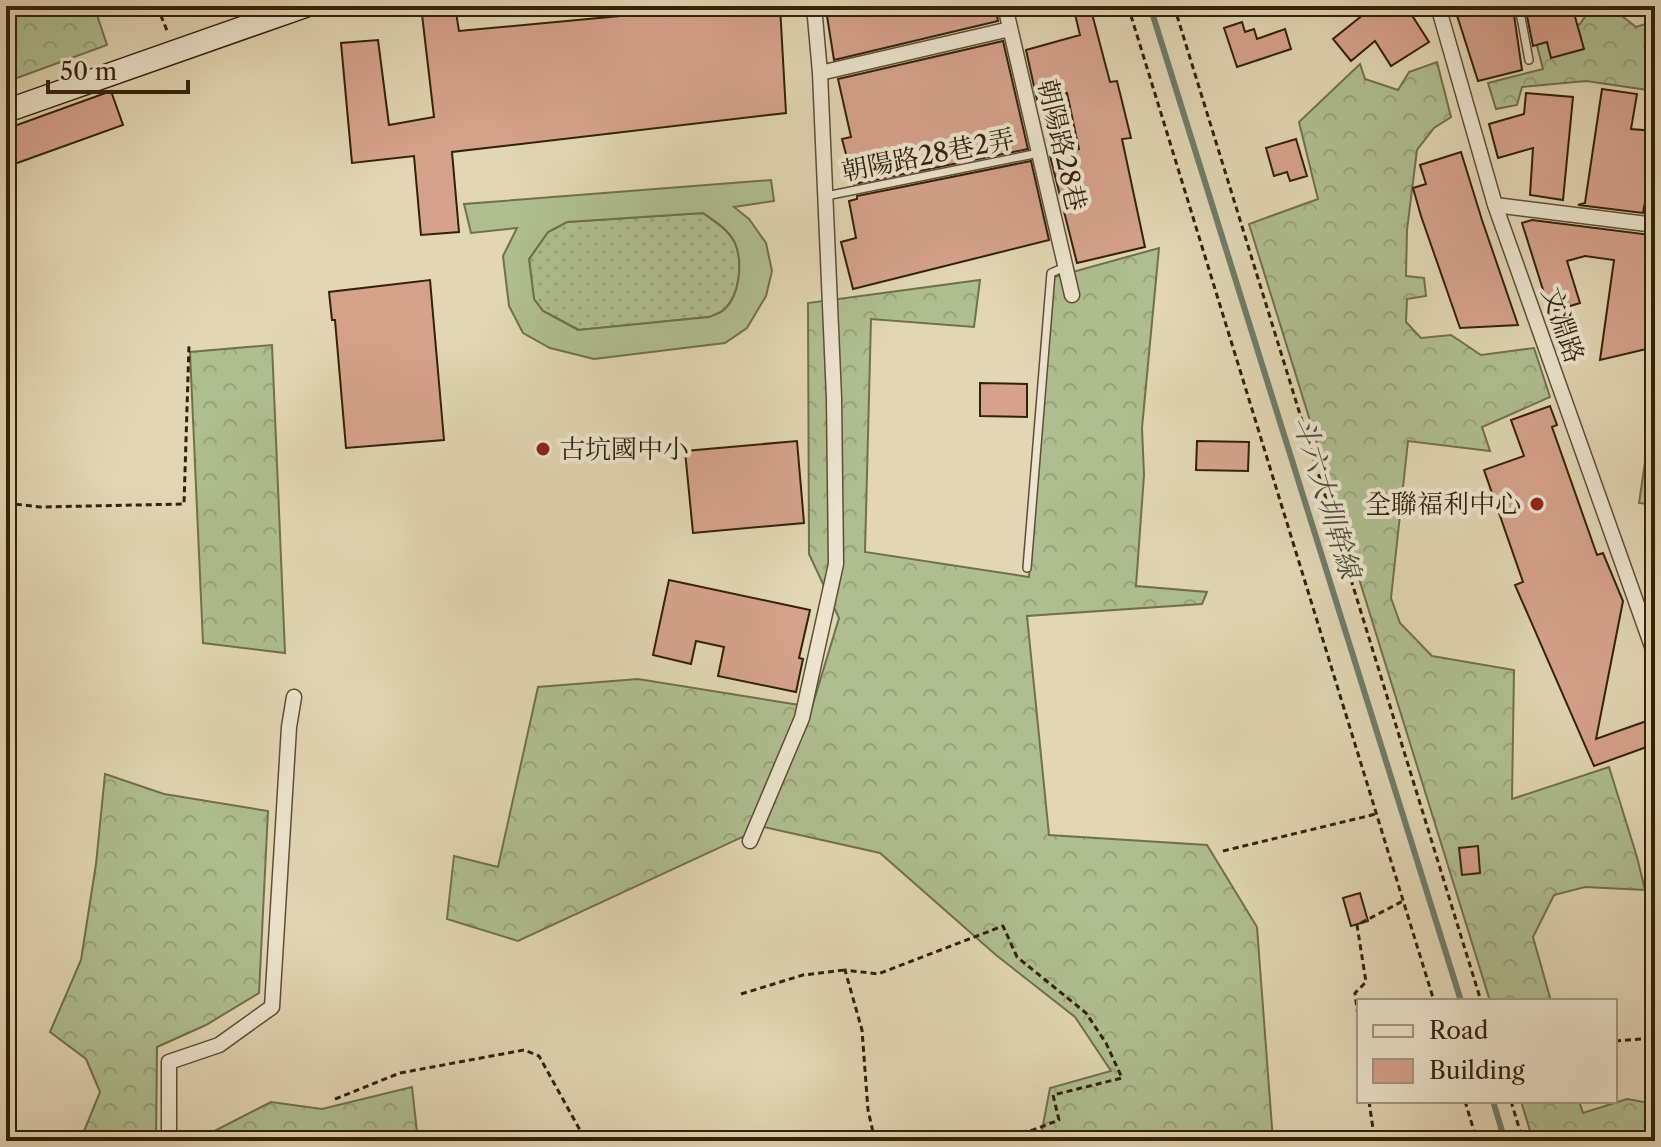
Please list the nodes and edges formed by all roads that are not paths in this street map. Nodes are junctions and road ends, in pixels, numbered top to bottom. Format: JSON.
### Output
{"nodes":[{"id":1,"x":305,"y":6,"type":"edge"},
{"id":2,"x":814,"y":6,"type":"edge"},
{"id":3,"x":1005,"y":6,"type":"edge"},
{"id":4,"x":1438,"y":6,"type":"edge"},
{"id":5,"x":1513,"y":6,"type":"edge"},
{"id":6,"x":1010,"y":29,"type":"junction"},
{"id":7,"x":1529,"y":60,"type":"dead end"},
{"id":8,"x":820,"y":73,"type":"junction"},
{"id":9,"x":6,"y":111,"type":"edge"},
{"id":10,"x":1039,"y":153,"type":"junction"},
{"id":11,"x":824,"y":196,"type":"junction"},
{"id":12,"x":1495,"y":205,"type":"junction"},
{"id":13,"x":1655,"y":225,"type":"edge"},
{"id":14,"x":1065,"y":267,"type":"junction"},
{"id":15,"x":1072,"y":295,"type":"dead end"},
{"id":16,"x":1027,"y":568,"type":"dead end"},
{"id":17,"x":1647,"y":608,"type":"edge"},
{"id":18,"x":1655,"y":655,"type":"edge"},
{"id":19,"x":294,"y":697,"type":"dead end"},
{"id":20,"x":750,"y":841,"type":"dead end"},
{"id":21,"x":169,"y":1141,"type":"edge"}],
"edges":[{"from":1,"to":9,"type":"main road"},
{"from":2,"to":8,"type":"street"},
{"from":3,"to":6,"type":"street","name":"朝陽路28巷"},
{"from":4,"to":12,"type":"street","name":"文淵路"},
{"from":5,"to":7,"type":"lane"},
{"from":6,"to":8,"type":"street"},
{"from":6,"to":10,"type":"street","name":"朝陽路28巷"},
{"from":8,"to":11,"type":"street"},
{"from":10,"to":11,"type":"lane","name":"朝陽路28巷2弄"},
{"from":10,"to":14,"type":"street","name":"朝陽路28巷"},
{"from":11,"to":20,"type":"street"},
{"from":12,"to":13,"type":"street"},
{"from":12,"to":17,"type":"street","name":"文淵路"},
{"from":14,"to":15,"type":"street","name":"朝陽路28巷"},
{"from":14,"to":16,"type":"lane"},
{"from":17,"to":18,"type":"street","name":"文淵路"},
{"from":19,"to":21,"type":"street"}]}
